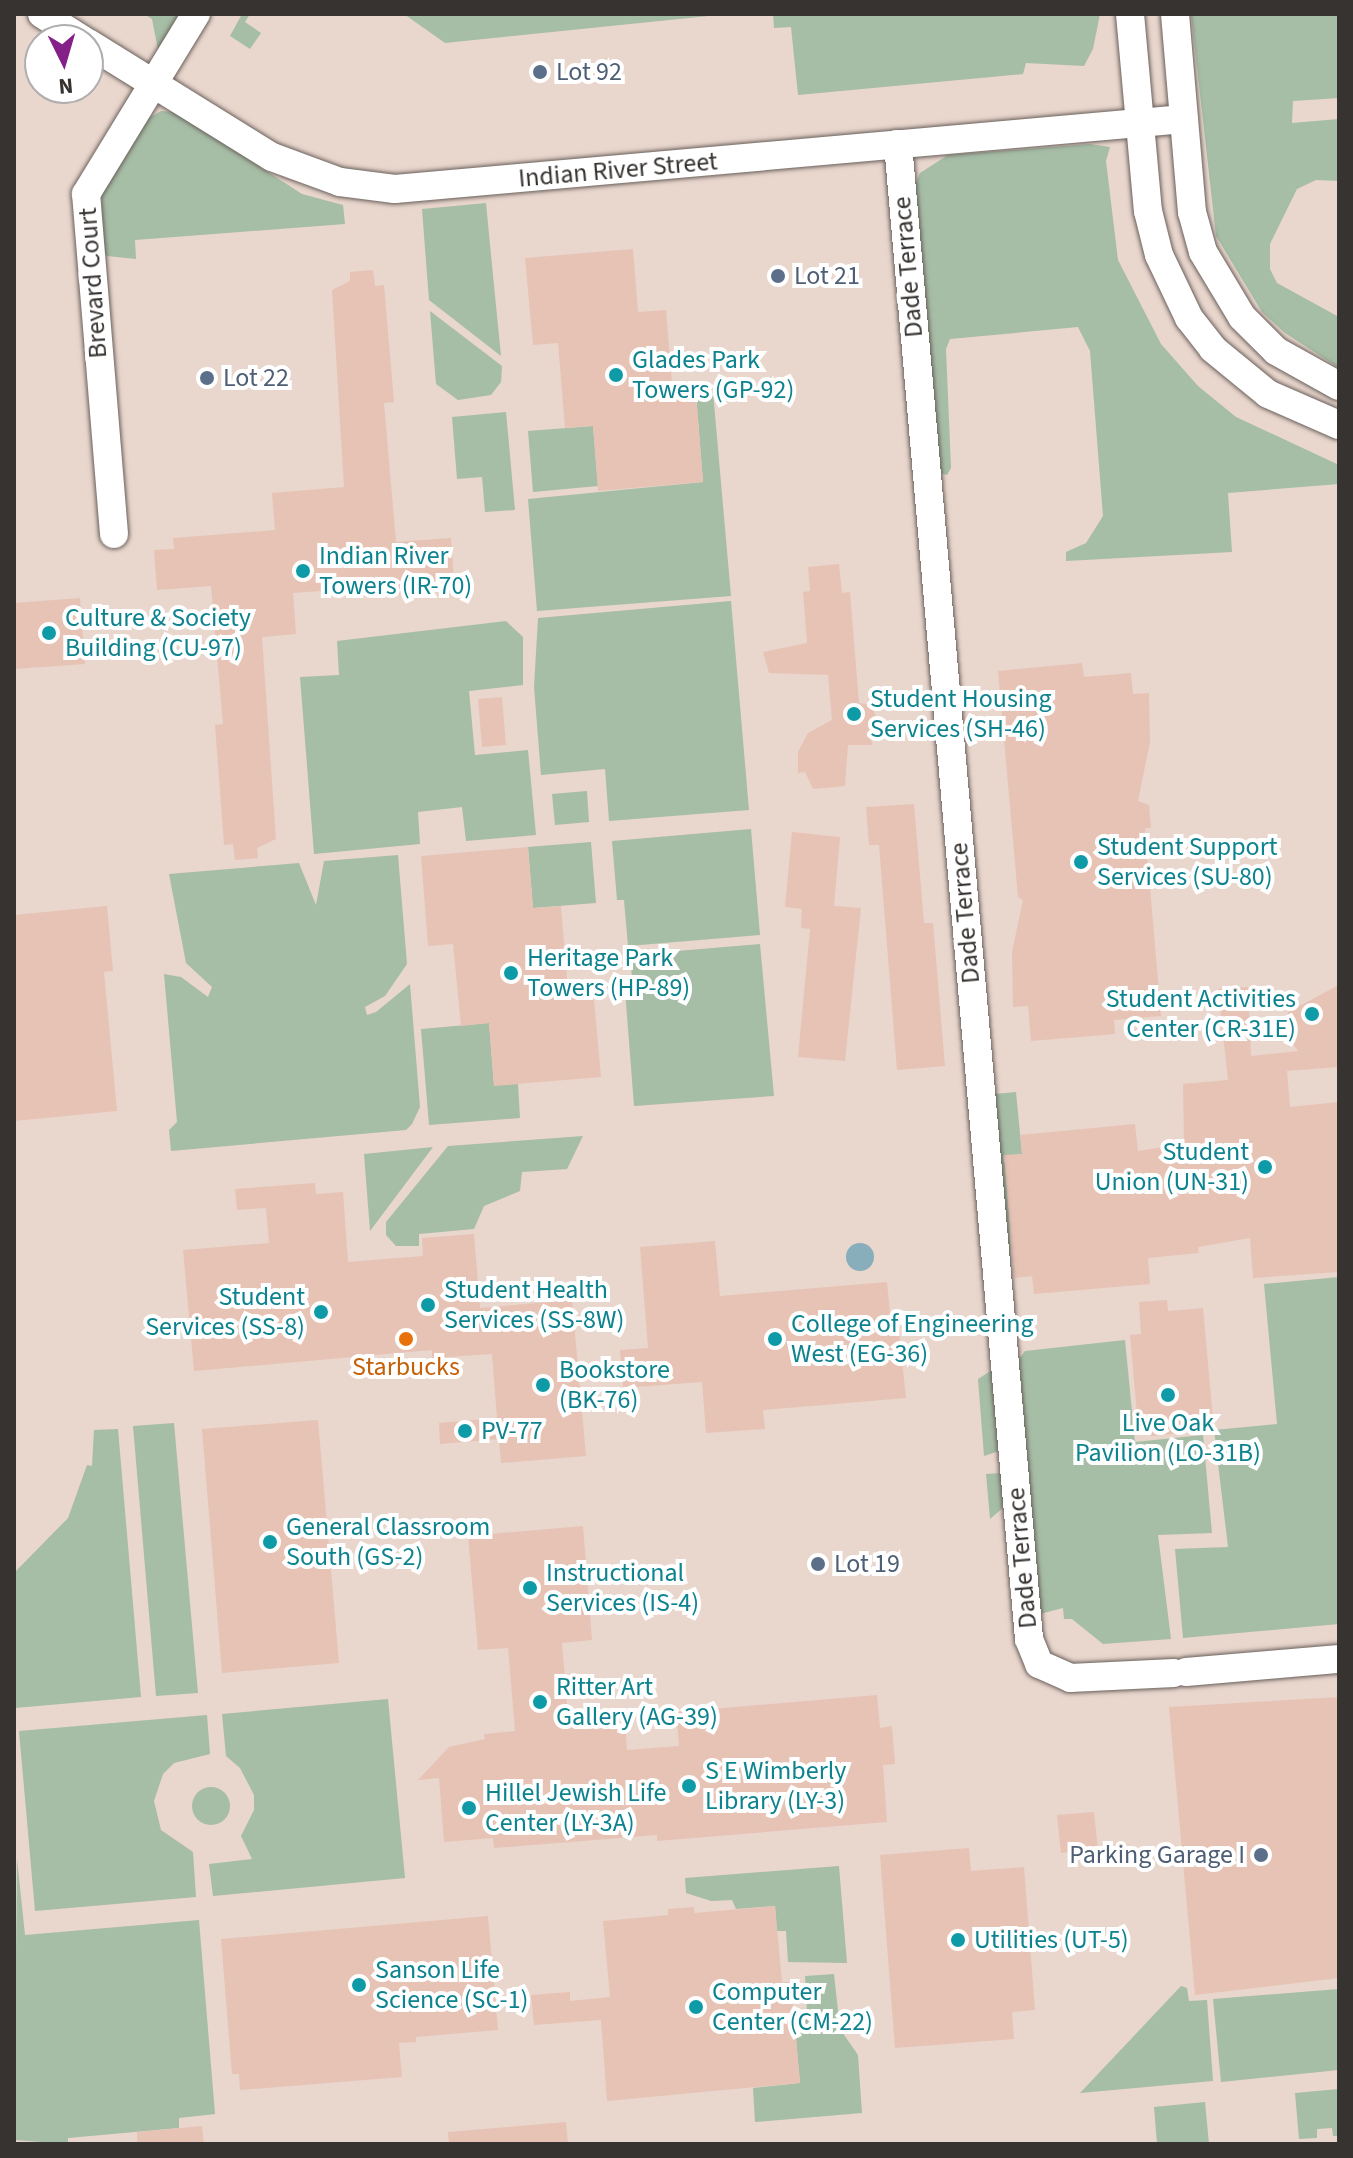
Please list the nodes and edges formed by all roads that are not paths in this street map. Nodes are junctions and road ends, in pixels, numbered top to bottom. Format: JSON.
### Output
{"nodes":[{"id":1,"x":196,"y":14,"type":"edge"},
{"id":2,"x":1130,"y":14,"type":"edge"},
{"id":3,"x":1175,"y":14,"type":"edge"},
{"id":4,"x":104,"y":53,"type":"edge"},
{"id":5,"x":151,"y":83,"type":"junction"},
{"id":6,"x":1184,"y":119,"type":"junction"},
{"id":7,"x":1139,"y":122,"type":"junction"},
{"id":8,"x":898,"y":144,"type":"junction"},
{"id":9,"x":1339,"y":386,"type":"edge"},
{"id":10,"x":1339,"y":425,"type":"edge"},
{"id":11,"x":114,"y":534,"type":"dead end"},
{"id":12,"x":1339,"y":1659,"type":"edge"}],
"edges":[{"from":1,"to":5,"type":"street","name":"Brevard Court"},
{"from":2,"to":7,"type":"street"},
{"from":3,"to":6,"type":"street"},
{"from":4,"to":5,"type":"street","name":"Indian River Street"},
{"from":5,"to":8,"type":"street","name":"Indian River Street"},
{"from":5,"to":11,"type":"street","name":"Brevard Court"},
{"from":6,"to":7,"type":"street","name":"Indian River Street"},
{"from":6,"to":9,"type":"street"},
{"from":7,"to":8,"type":"street","name":"Indian River Street"},
{"from":7,"to":10,"type":"street"},
{"from":8,"to":12,"type":"street","name":"Dade Terrace"}]}
